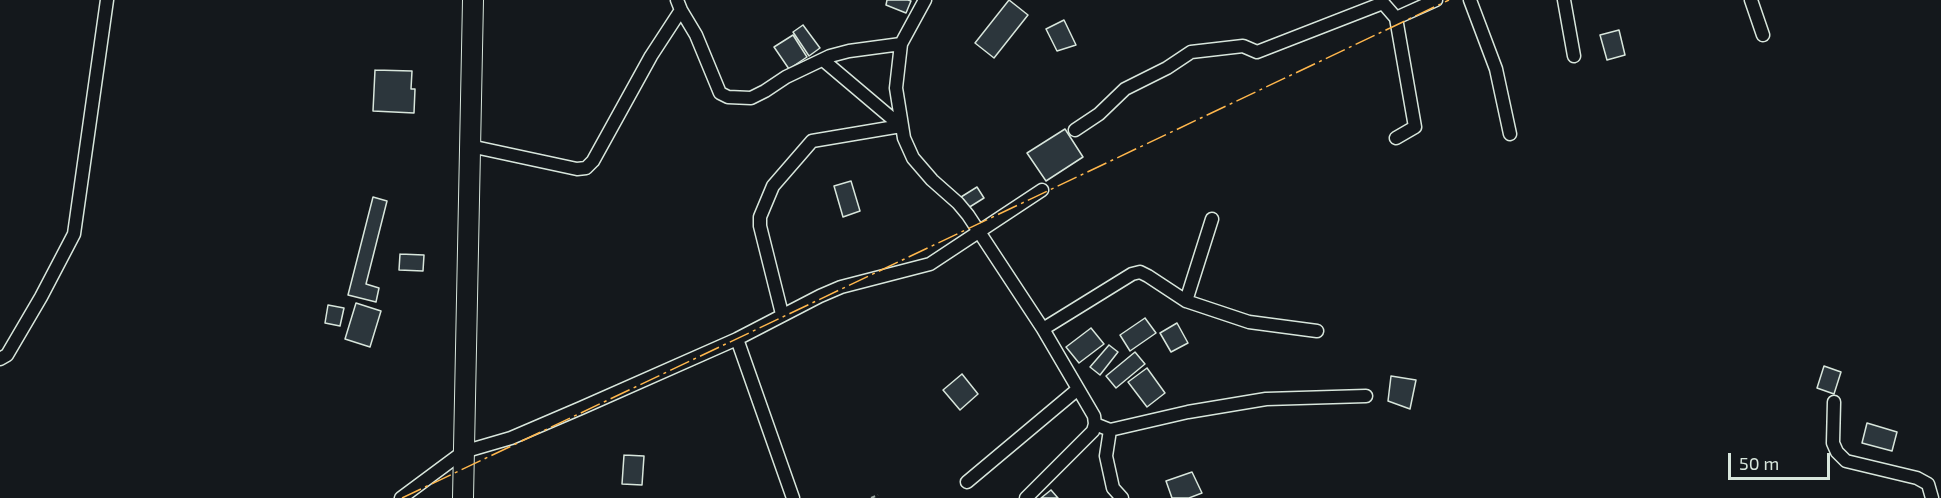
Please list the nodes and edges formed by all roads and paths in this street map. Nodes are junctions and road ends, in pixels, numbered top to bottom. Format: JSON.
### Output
{"nodes":[{"id":1,"x":107,"y":0,"type":"edge"},
{"id":2,"x":473,"y":0,"type":"edge"},
{"id":3,"x":925,"y":0,"type":"edge"},
{"id":4,"x":1436,"y":0,"type":"edge"},
{"id":5,"x":1470,"y":0,"type":"edge"},
{"id":6,"x":1564,"y":0,"type":"edge"},
{"id":7,"x":1751,"y":0,"type":"edge"},
{"id":8,"x":679,"y":5,"type":"edge"},
{"id":9,"x":1396,"y":18,"type":"junction"},
{"id":10,"x":1763,"y":35,"type":"dead end"},
{"id":11,"x":901,"y":44,"type":"junction"},
{"id":12,"x":1574,"y":56,"type":"dead end"},
{"id":13,"x":823,"y":60,"type":"junction"},
{"id":14,"x":902,"y":126,"type":"junction"},
{"id":15,"x":1075,"y":129,"type":"dead end"},
{"id":16,"x":1510,"y":134,"type":"dead end"},
{"id":17,"x":1396,"y":138,"type":"dead end"},
{"id":18,"x":470,"y":146,"type":"junction"},
{"id":19,"x":1042,"y":190,"type":"dead end"},
{"id":20,"x":1212,"y":219,"type":"dead end"},
{"id":21,"x":978,"y":231,"type":"junction"},
{"id":22,"x":1186,"y":301,"type":"junction"},
{"id":23,"x":782,"y":314,"type":"junction"},
{"id":24,"x":1043,"y":329,"type":"junction"},
{"id":25,"x":1317,"y":331,"type":"dead end"},
{"id":26,"x":737,"y":339,"type":"junction"},
{"id":27,"x":0,"y":359,"type":"edge"},
{"id":28,"x":1078,"y":389,"type":"junction"},
{"id":29,"x":1366,"y":396,"type":"dead end"},
{"id":30,"x":1834,"y":402,"type":"dead end"},
{"id":31,"x":1095,"y":424,"type":"junction"},
{"id":32,"x":1110,"y":430,"type":"junction"},
{"id":33,"x":463,"y":452,"type":"junction"},
{"id":34,"x":967,"y":482,"type":"dead end"},
{"id":35,"x":878,"y":495,"type":"dead end"},
{"id":36,"x":401,"y":498,"type":"edge"},
{"id":37,"x":463,"y":498,"type":"edge"},
{"id":38,"x":793,"y":498,"type":"edge"},
{"id":39,"x":871,"y":498,"type":"edge"},
{"id":40,"x":1026,"y":498,"type":"edge"},
{"id":41,"x":1122,"y":498,"type":"edge"},
{"id":42,"x":1932,"y":498,"type":"edge"}],
"edges":[{"from":1,"to":27,"type":"street"},
{"from":2,"to":18,"type":"main road"},
{"from":3,"to":11,"type":"street"},
{"from":4,"to":9,"type":"street"},
{"from":5,"to":16,"type":"street"},
{"from":6,"to":12,"type":"street"},
{"from":7,"to":10,"type":"street"},
{"from":8,"to":13,"type":"street"},
{"from":8,"to":18,"type":"street"},
{"from":9,"to":15,"type":"street"},
{"from":9,"to":17,"type":"street"},
{"from":11,"to":13,"type":"street"},
{"from":11,"to":14,"type":"street"},
{"from":13,"to":14,"type":"street"},
{"from":14,"to":21,"type":"street"},
{"from":14,"to":23,"type":"street"},
{"from":18,"to":33,"type":"main road"},
{"from":19,"to":21,"type":"street"},
{"from":20,"to":22,"type":"street"},
{"from":21,"to":23,"type":"street"},
{"from":21,"to":24,"type":"street"},
{"from":22,"to":24,"type":"street"},
{"from":22,"to":25,"type":"street"},
{"from":23,"to":26,"type":"street"},
{"from":24,"to":28,"type":"street"},
{"from":26,"to":33,"type":"street"},
{"from":26,"to":38,"type":"street"},
{"from":28,"to":31,"type":"street"},
{"from":28,"to":34,"type":"street"},
{"from":29,"to":32,"type":"street"},
{"from":30,"to":42,"type":"street"},
{"from":31,"to":32,"type":"street"},
{"from":31,"to":40,"type":"street"},
{"from":32,"to":41,"type":"street"},
{"from":33,"to":36,"type":"street"},
{"from":33,"to":37,"type":"main road"},
{"from":35,"to":39,"type":"path"}]}
